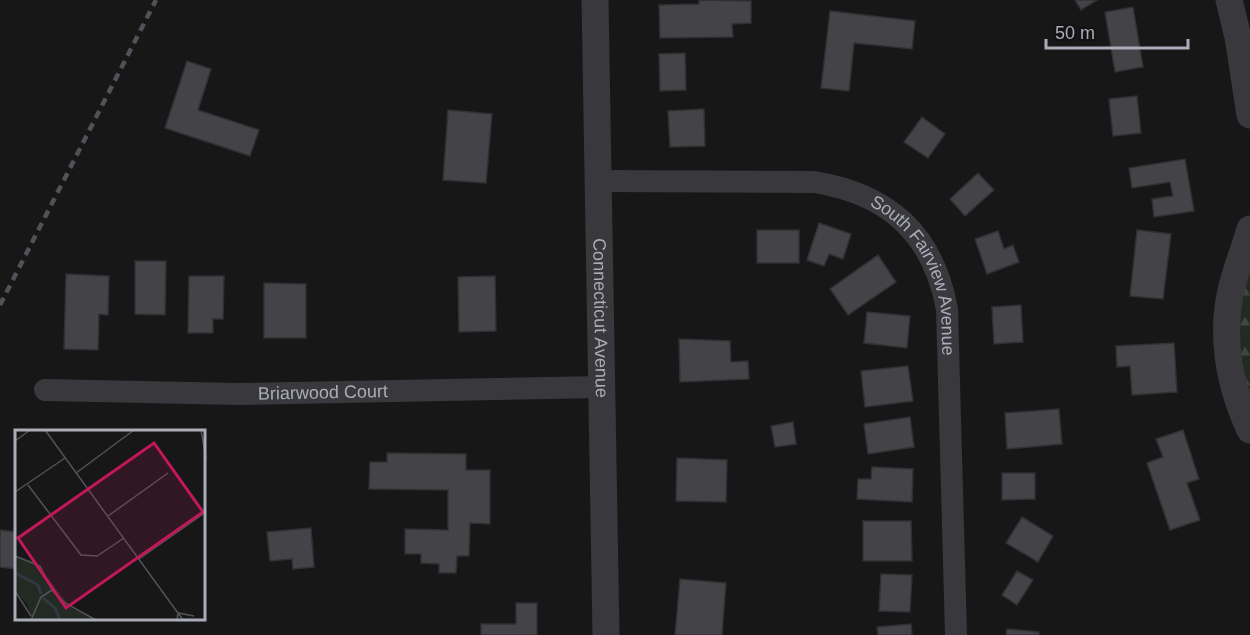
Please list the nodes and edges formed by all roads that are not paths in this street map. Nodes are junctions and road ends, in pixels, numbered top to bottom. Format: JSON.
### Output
{"nodes":[{"id":1,"x":595,"y":0,"type":"edge"},
{"id":2,"x":1229,"y":0,"type":"edge"},
{"id":3,"x":1250,"y":115,"type":"edge"},
{"id":4,"x":598,"y":181,"type":"junction"},
{"id":5,"x":1250,"y":229,"type":"edge"},
{"id":6,"x":601,"y":387,"type":"junction"},
{"id":7,"x":45,"y":390,"type":"dead end"},
{"id":8,"x":1250,"y":430,"type":"edge"},
{"id":9,"x":606,"y":635,"type":"edge"},
{"id":10,"x":956,"y":635,"type":"edge"}],
"edges":[{"from":1,"to":4,"type":"street","name":"Connecticut Avenue"},
{"from":2,"to":3,"type":"street"},
{"from":4,"to":6,"type":"street","name":"Connecticut Avenue"},
{"from":4,"to":10,"type":"street","name":"South Fairview Avenue"},
{"from":5,"to":8,"type":"street"},
{"from":6,"to":7,"type":"street","name":"Briarwood Court"},
{"from":6,"to":9,"type":"street","name":"Connecticut Avenue"}]}
